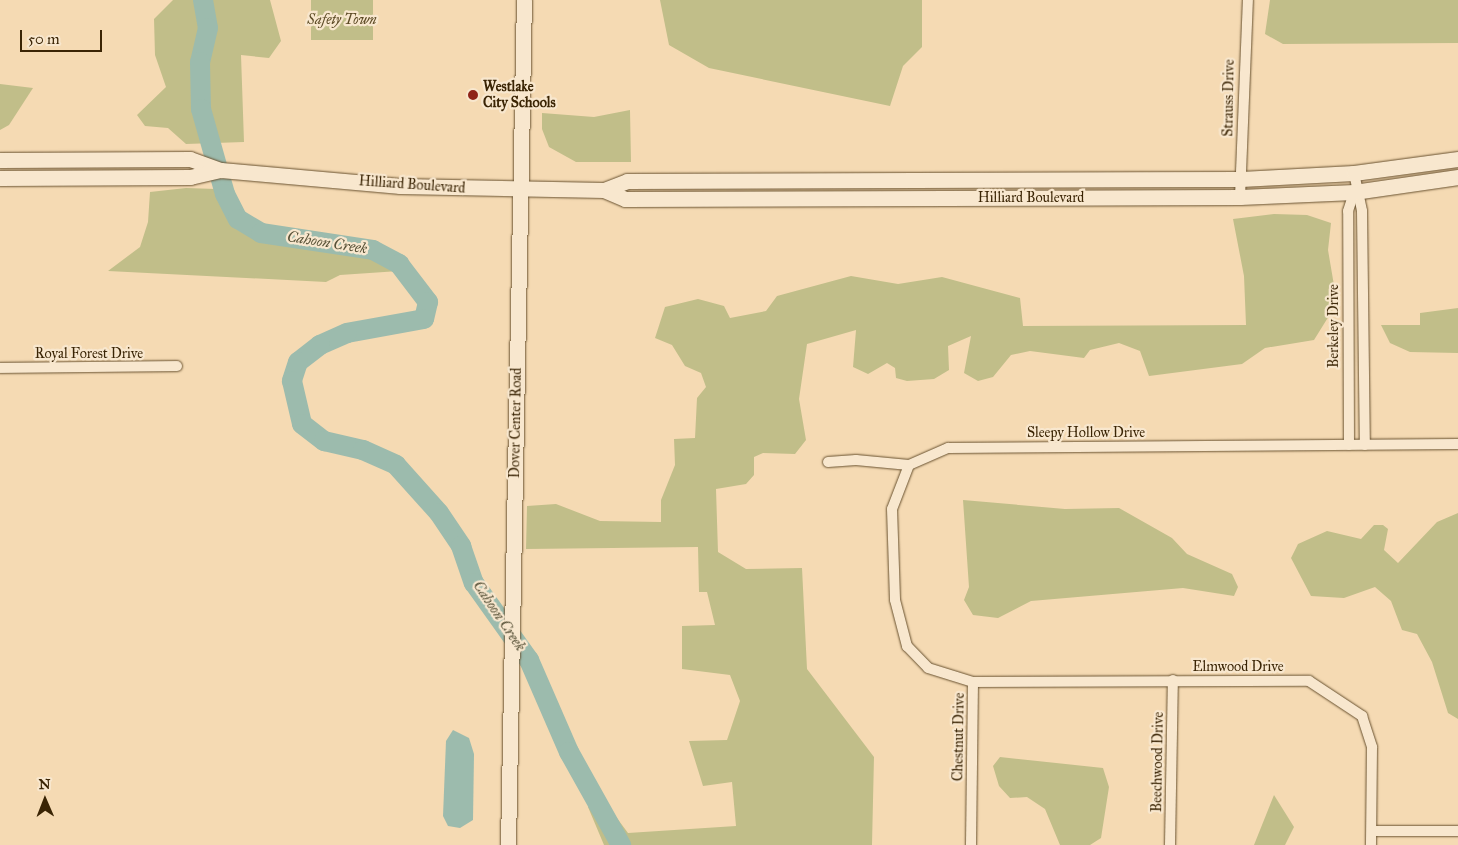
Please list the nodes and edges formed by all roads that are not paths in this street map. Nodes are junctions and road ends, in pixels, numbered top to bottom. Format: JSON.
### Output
{"nodes":[{"id":1,"x":524,"y":0,"type":"edge"},
{"id":2,"x":1248,"y":0,"type":"edge"},
{"id":3,"x":1458,"y":159,"type":"edge"},
{"id":4,"x":0,"y":160,"type":"edge"},
{"id":5,"x":221,"y":170,"type":"junction"},
{"id":6,"x":1354,"y":172,"type":"junction"},
{"id":7,"x":1458,"y":176,"type":"edge"},
{"id":8,"x":0,"y":178,"type":"edge"},
{"id":9,"x":1241,"y":179,"type":"junction"},
{"id":10,"x":520,"y":190,"type":"junction"},
{"id":11,"x":604,"y":190,"type":"junction"},
{"id":12,"x":1354,"y":192,"type":"junction"},
{"id":13,"x":1240,"y":197,"type":"junction"},
{"id":14,"x":177,"y":366,"type":"dead end"},
{"id":15,"x":0,"y":368,"type":"edge"},
{"id":16,"x":1458,"y":444,"type":"edge"},
{"id":17,"x":1349,"y":445,"type":"junction"},
{"id":18,"x":1365,"y":445,"type":"junction"},
{"id":19,"x":828,"y":462,"type":"dead end"},
{"id":20,"x":908,"y":465,"type":"junction"},
{"id":21,"x":1173,"y":680,"type":"junction"},
{"id":22,"x":973,"y":682,"type":"junction"},
{"id":23,"x":1372,"y":831,"type":"junction"},
{"id":24,"x":1458,"y":831,"type":"edge"},
{"id":25,"x":508,"y":845,"type":"edge"},
{"id":26,"x":971,"y":845,"type":"edge"},
{"id":27,"x":1170,"y":845,"type":"edge"},
{"id":28,"x":1371,"y":845,"type":"edge"}],
"edges":[{"from":1,"to":10,"type":"main road","name":"Dover Center Road"},
{"from":2,"to":9,"type":"street","name":"Strauss Drive"},
{"from":3,"to":6,"type":"main road","name":"Hilliard Boulevard"},
{"from":4,"to":5,"type":"main road","name":"Hilliard Boulevard"},
{"from":5,"to":8,"type":"main road","name":"Hilliard Boulevard"},
{"from":5,"to":10,"type":"main road","name":"Hilliard Boulevard"},
{"from":6,"to":9,"type":"main road","name":"Hilliard Boulevard"},
{"from":6,"to":12,"type":"street","name":"Berkeley Drive"},
{"from":7,"to":12,"type":"main road","name":"Hilliard Boulevard"},
{"from":9,"to":11,"type":"main road","name":"Hilliard Boulevard"},
{"from":9,"to":13,"type":"street","name":"Strauss Drive"},
{"from":10,"to":11,"type":"main road","name":"Hilliard Boulevard"},
{"from":10,"to":25,"type":"main road","name":"Dover Center Road"},
{"from":11,"to":13,"type":"main road","name":"Hilliard Boulevard"},
{"from":12,"to":13,"type":"main road","name":"Hilliard Boulevard"},
{"from":12,"to":17,"type":"street","name":"Berkeley Drive"},
{"from":12,"to":18,"type":"street","name":"Berkeley Drive"},
{"from":14,"to":15,"type":"street","name":"Royal Forest Drive"},
{"from":16,"to":18,"type":"street"},
{"from":17,"to":18,"type":"street"},
{"from":17,"to":20,"type":"street","name":"Sleepy Hollow Drive"},
{"from":19,"to":20,"type":"street","name":"Sleepy Hollow Drive"},
{"from":20,"to":22,"type":"street","name":"Chestnut Drive"},
{"from":21,"to":22,"type":"street","name":"Elmwood Drive"},
{"from":21,"to":23,"type":"street","name":"Elmwood Drive"},
{"from":21,"to":27,"type":"street","name":"Beechwood Drive"},
{"from":22,"to":26,"type":"street","name":"Chestnut Drive"},
{"from":23,"to":24,"type":"street"},
{"from":23,"to":28,"type":"street","name":"Elmwood Drive"}]}
